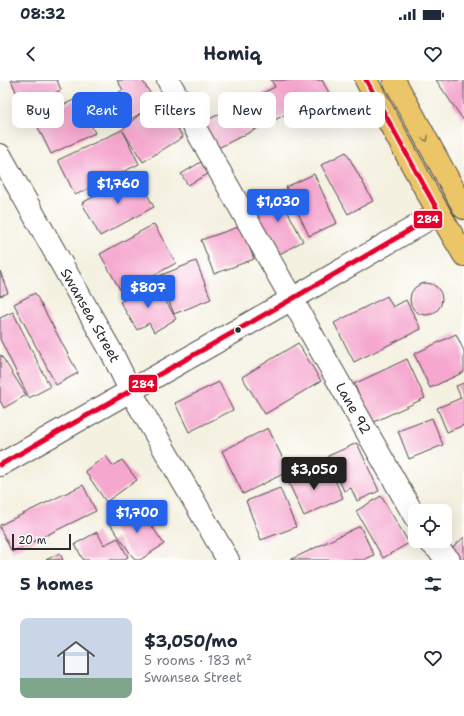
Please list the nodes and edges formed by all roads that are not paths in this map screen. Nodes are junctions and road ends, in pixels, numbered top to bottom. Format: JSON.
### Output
{"nodes":[{"id":1,"x":168,"y":80,"type":"edge"},
{"id":2,"x":366,"y":80,"type":"edge"},
{"id":3,"x":394,"y":80,"type":"edge"},
{"id":4,"x":0,"y":155,"type":"edge"},
{"id":5,"x":463,"y":202,"type":"edge"},
{"id":6,"x":439,"y":213,"type":"junction"},
{"id":7,"x":464,"y":255,"type":"edge"},
{"id":8,"x":292,"y":299,"type":"junction"},
{"id":9,"x":130,"y":390,"type":"junction"},
{"id":10,"x":0,"y":465,"type":"edge"},
{"id":11,"x":408,"y":505,"type":"edge"},
{"id":12,"x":436,"y":548,"type":"edge"},
{"id":13,"x":228,"y":560,"type":"edge"},
{"id":14,"x":449,"y":560,"type":"edge"}],
"edges":[{"from":1,"to":8,"type":"street","name":"Lane 92"},
{"from":2,"to":6,"type":"highway"},
{"from":3,"to":5,"type":"highway","one_way":true},
{"from":4,"to":9,"type":"street","name":"Swansea Street"},
{"from":6,"to":7,"type":"highway"},
{"from":6,"to":8,"type":"street"},
{"from":8,"to":9,"type":"street"},
{"from":8,"to":11,"type":"street","name":"Lane 92"},
{"from":9,"to":10,"type":"street"},
{"from":9,"to":13,"type":"street","name":"Swansea Street"},
{"from":12,"to":14,"type":"street"}]}
